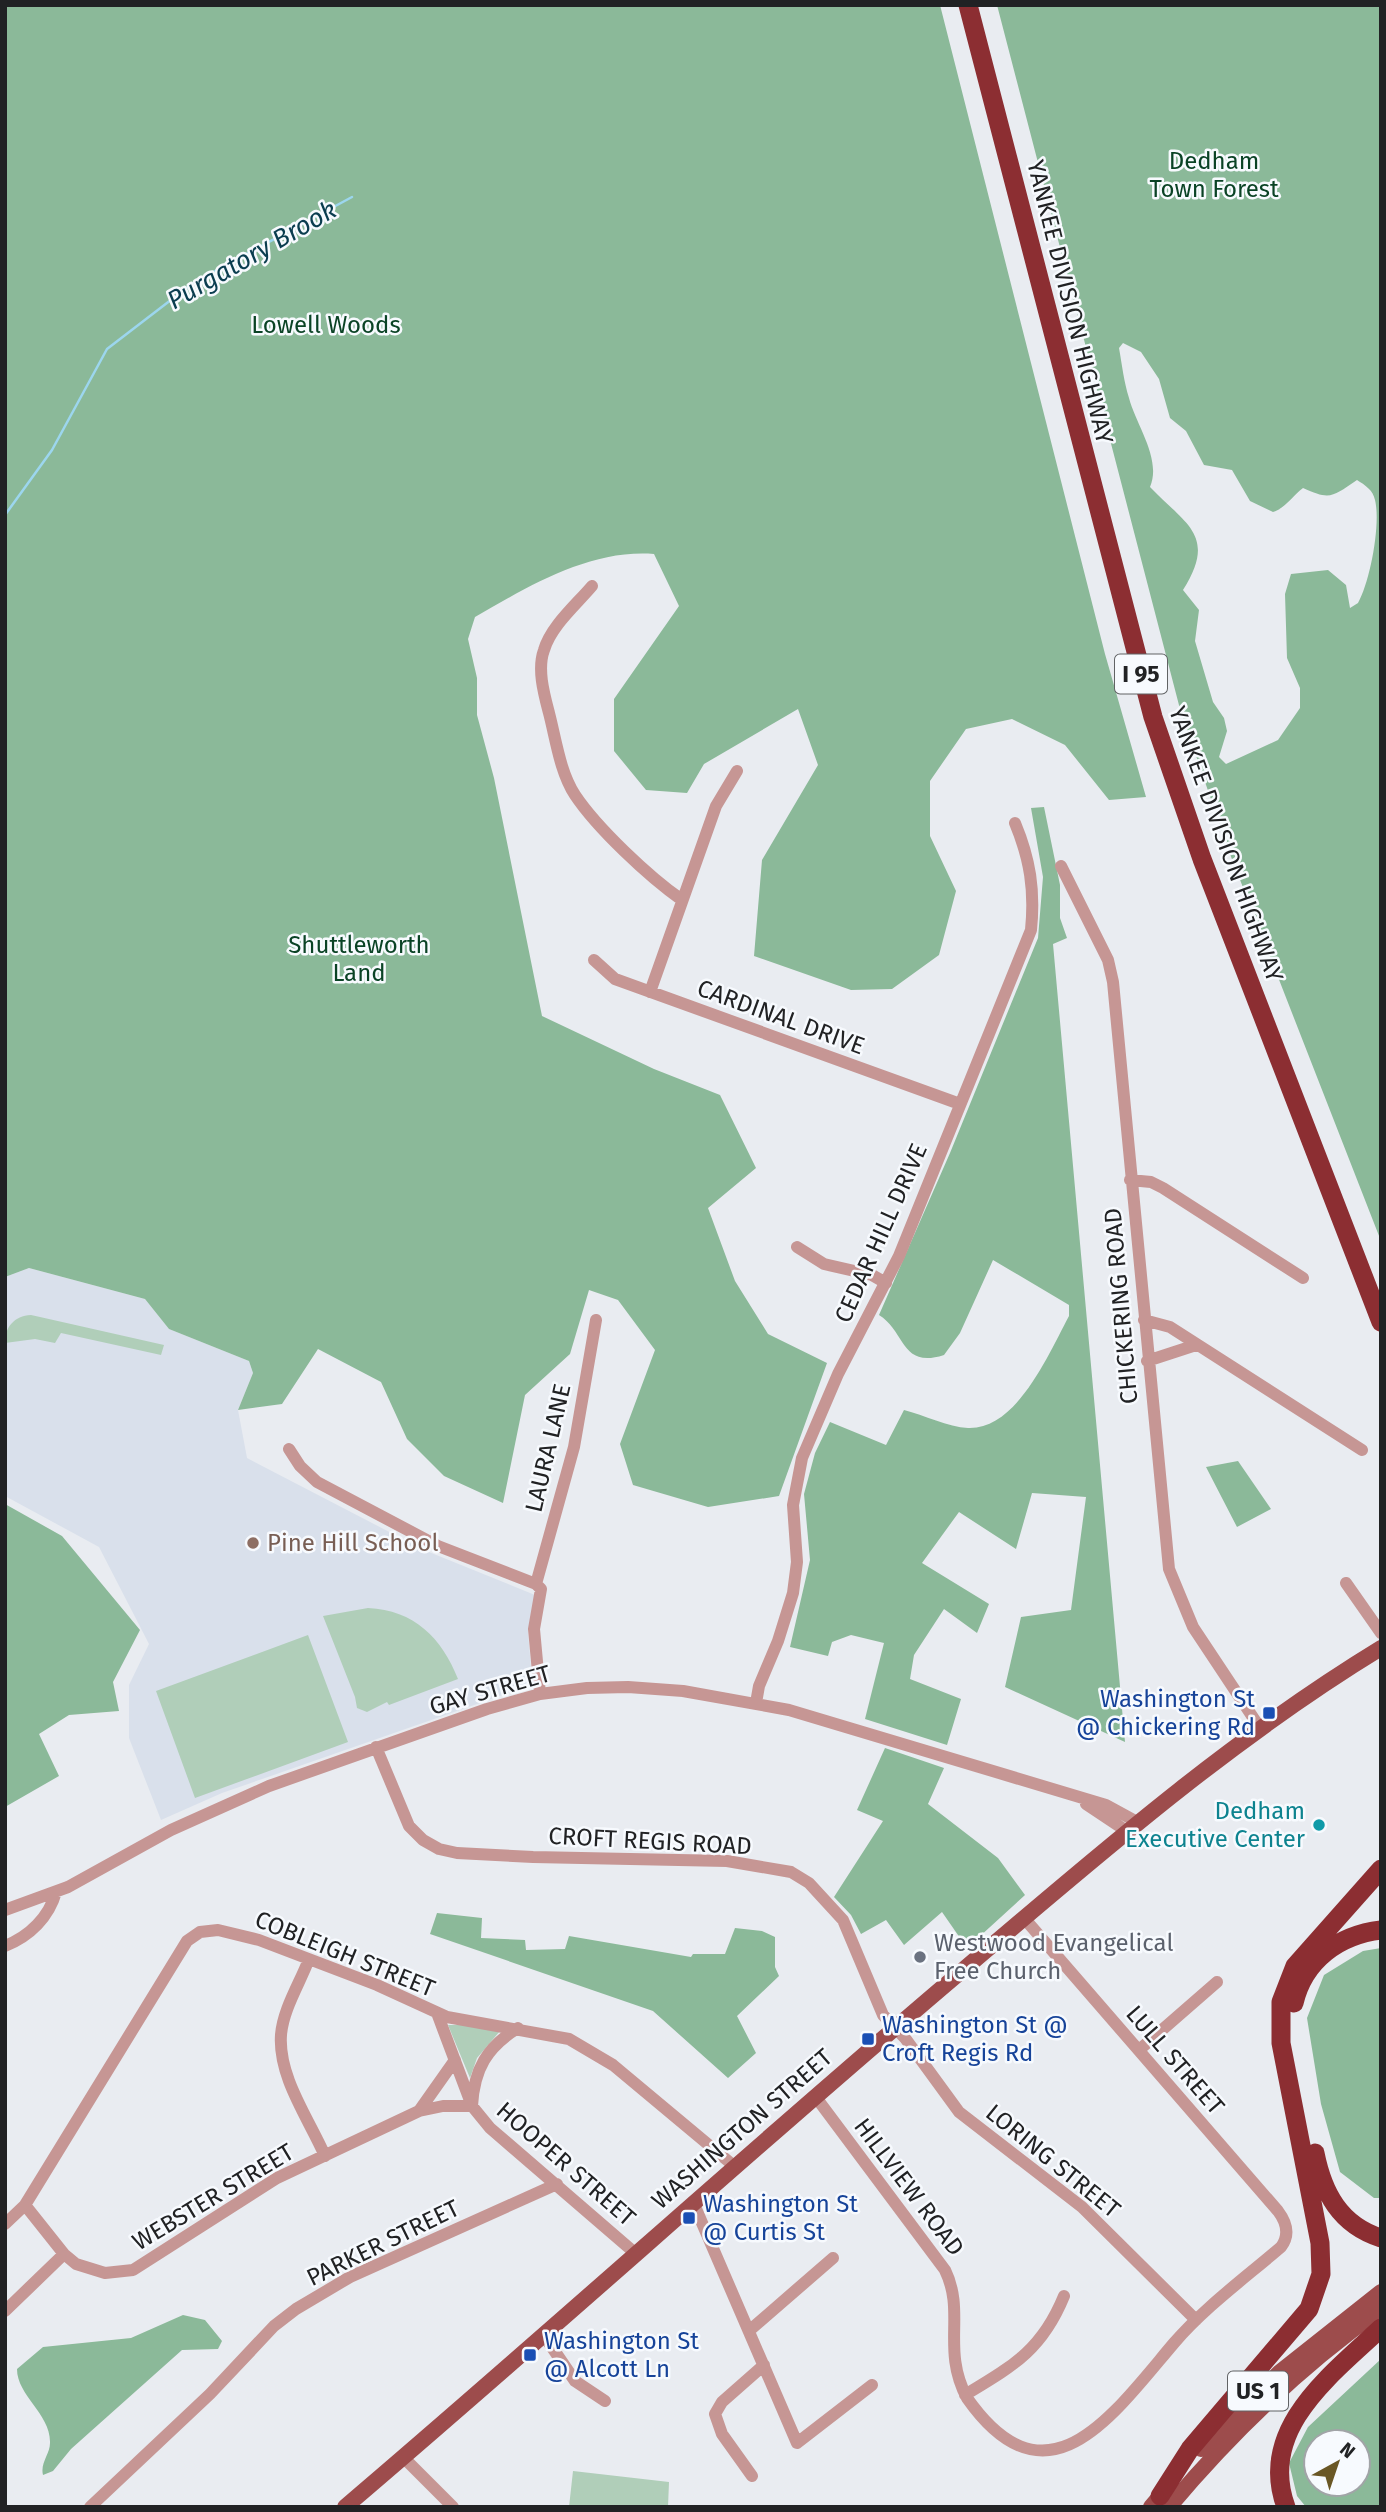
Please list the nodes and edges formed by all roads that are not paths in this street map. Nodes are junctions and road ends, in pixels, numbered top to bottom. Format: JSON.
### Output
{"nodes":[{"id":1,"x":968,"y":5,"type":"edge"},
{"id":2,"x":592,"y":586,"type":"dead end"},
{"id":3,"x":737,"y":771,"type":"dead end"},
{"id":4,"x":1015,"y":823,"type":"dead end"},
{"id":5,"x":1061,"y":866,"type":"dead end"},
{"id":6,"x":682,"y":900,"type":"junction"},
{"id":7,"x":594,"y":960,"type":"dead end"},
{"id":8,"x":650,"y":992,"type":"junction"},
{"id":9,"x":960,"y":1104,"type":"junction"},
{"id":10,"x":1130,"y":1180,"type":"junction"},
{"id":11,"x":797,"y":1247,"type":"dead end"},
{"id":12,"x":1303,"y":1278,"type":"dead end"},
{"id":13,"x":887,"y":1283,"type":"junction"},
{"id":14,"x":596,"y":1320,"type":"dead end"},
{"id":15,"x":1144,"y":1320,"type":"junction"},
{"id":16,"x":1381,"y":1322,"type":"edge"},
{"id":17,"x":1196,"y":1345,"type":"junction"},
{"id":18,"x":1147,"y":1361,"type":"junction"},
{"id":19,"x":289,"y":1449,"type":"dead end"},
{"id":20,"x":1362,"y":1450,"type":"dead end"},
{"id":21,"x":1346,"y":1583,"type":"dead end"},
{"id":22,"x":536,"y":1584,"type":"junction"},
{"id":23,"x":1381,"y":1633,"type":"edge"},
{"id":24,"x":1381,"y":1648,"type":"edge"},
{"id":25,"x":540,"y":1694,"type":"junction"},
{"id":26,"x":756,"y":1703,"type":"junction"},
{"id":27,"x":1260,"y":1728,"type":"junction"},
{"id":28,"x":376,"y":1748,"type":"junction"},
{"id":29,"x":1133,"y":1828,"type":"junction"},
{"id":30,"x":1381,"y":1869,"type":"edge"},
{"id":31,"x":56,"y":1892,"type":"junction"},
{"id":32,"x":5,"y":1910,"type":"edge"},
{"id":33,"x":1024,"y":1918,"type":"junction"},
{"id":34,"x":1381,"y":1930,"type":"edge"},
{"id":35,"x":5,"y":1946,"type":"edge"},
{"id":36,"x":309,"y":1959,"type":"junction"},
{"id":37,"x":1217,"y":1982,"type":"dead end"},
{"id":38,"x":437,"y":2013,"type":"junction"},
{"id":39,"x":894,"y":2027,"type":"junction"},
{"id":40,"x":518,"y":2028,"type":"junction"},
{"id":41,"x":1139,"y":2050,"type":"junction"},
{"id":42,"x":455,"y":2060,"type":"junction"},
{"id":43,"x":815,"y":2096,"type":"junction"},
{"id":44,"x":472,"y":2106,"type":"junction"},
{"id":45,"x":419,"y":2111,"type":"junction"},
{"id":46,"x":325,"y":2156,"type":"junction"},
{"id":47,"x":734,"y":2166,"type":"junction"},
{"id":48,"x":557,"y":2185,"type":"junction"},
{"id":49,"x":693,"y":2202,"type":"junction"},
{"id":50,"x":25,"y":2206,"type":"junction"},
{"id":51,"x":5,"y":2224,"type":"edge"},
{"id":52,"x":1381,"y":2238,"type":"edge"},
{"id":53,"x":635,"y":2253,"type":"junction"},
{"id":54,"x":64,"y":2254,"type":"junction"},
{"id":55,"x":833,"y":2258,"type":"dead end"},
{"id":56,"x":1381,"y":2292,"type":"edge"},
{"id":57,"x":1064,"y":2296,"type":"dead end"},
{"id":58,"x":1381,"y":2309,"type":"edge"},
{"id":59,"x":5,"y":2311,"type":"edge"},
{"id":60,"x":1196,"y":2320,"type":"junction"},
{"id":61,"x":1381,"y":2328,"type":"edge"},
{"id":62,"x":750,"y":2330,"type":"junction"},
{"id":63,"x":543,"y":2334,"type":"junction"},
{"id":64,"x":764,"y":2365,"type":"junction"},
{"id":65,"x":872,"y":2385,"type":"dead end"},
{"id":66,"x":965,"y":2395,"type":"junction"},
{"id":67,"x":604,"y":2401,"type":"dead end"},
{"id":68,"x":1078,"y":2456,"type":"dead end"},
{"id":69,"x":403,"y":2457,"type":"junction"},
{"id":70,"x":1012,"y":2458,"type":"dead end"},
{"id":71,"x":752,"y":2476,"type":"dead end"},
{"id":72,"x":1160,"y":2503,"type":"edge"},
{"id":73,"x":90,"y":2507,"type":"edge"},
{"id":74,"x":345,"y":2507,"type":"edge"},
{"id":75,"x":453,"y":2507,"type":"edge"},
{"id":76,"x":1286,"y":2507,"type":"edge"}],
"edges":[{"from":1,"to":16,"type":"highway","name":"YANKEE DIVISION HIGHWAY","number":"I 95"},
{"from":2,"to":6,"type":"street"},
{"from":3,"to":6,"type":"street"},
{"from":4,"to":9,"type":"street","name":"CEDAR HILL DRIVE"},
{"from":5,"to":10,"type":"street","name":"CHICKERING ROAD"},
{"from":6,"to":8,"type":"street"},
{"from":7,"to":8,"type":"street","name":"CARDINAL DRIVE"},
{"from":8,"to":9,"type":"street","name":"CARDINAL DRIVE"},
{"from":9,"to":13,"type":"street","name":"CEDAR HILL DRIVE"},
{"from":10,"to":12,"type":"street"},
{"from":10,"to":15,"type":"street","name":"CHICKERING ROAD"},
{"from":11,"to":13,"type":"street"},
{"from":13,"to":26,"type":"street","name":"CEDAR HILL DRIVE"},
{"from":14,"to":22,"type":"street","name":"LAURA LANE"},
{"from":15,"to":17,"type":"street"},
{"from":15,"to":18,"type":"street","name":"CHICKERING ROAD"},
{"from":17,"to":18,"type":"street"},
{"from":17,"to":20,"type":"street"},
{"from":18,"to":27,"type":"street","name":"CHICKERING ROAD"},
{"from":19,"to":22,"type":"street"},
{"from":21,"to":23,"type":"street"},
{"from":22,"to":25,"type":"street","name":"LAURA LANE"},
{"from":24,"to":27,"type":"main road","name":"WASHINGTON STREET"},
{"from":25,"to":26,"type":"street","name":"GAY STREET"},
{"from":25,"to":28,"type":"street","name":"GAY STREET"},
{"from":26,"to":29,"type":"street","name":"GAY STREET"},
{"from":27,"to":29,"type":"main road","name":"WASHINGTON STREET"},
{"from":28,"to":31,"type":"street","name":"GAY STREET"},
{"from":28,"to":39,"type":"street","name":"CROFT REGIS ROAD"},
{"from":29,"to":33,"type":"main road","name":"WASHINGTON STREET"},
{"from":30,"to":72,"type":"highway"},
{"from":31,"to":32,"type":"street","name":"GAY STREET"},
{"from":31,"to":35,"type":"street"},
{"from":33,"to":39,"type":"main road","name":"WASHINGTON STREET"},
{"from":33,"to":41,"type":"street","name":"LULL STREET"},
{"from":34,"to":52,"type":"highway"},
{"from":36,"to":38,"type":"street","name":"COBLEIGH STREET"},
{"from":36,"to":46,"type":"street"},
{"from":36,"to":50,"type":"street","name":"COBLEIGH STREET"},
{"from":37,"to":41,"type":"street"},
{"from":38,"to":40,"type":"street","name":"COBLEIGH STREET"},
{"from":38,"to":42,"type":"street","name":"HOOPER STREET"},
{"from":39,"to":43,"type":"main road","name":"WASHINGTON STREET"},
{"from":39,"to":60,"type":"street","name":"LORING STREET"},
{"from":40,"to":44,"type":"street","name":"HOOPER STREET"},
{"from":40,"to":47,"type":"street","name":"COBLEIGH STREET"},
{"from":41,"to":60,"type":"street","name":"LULL STREET"},
{"from":42,"to":44,"type":"street","name":"HOOPER STREET"},
{"from":42,"to":45,"type":"street","name":"WEBSTER STREET"},
{"from":43,"to":47,"type":"main road","name":"WASHINGTON STREET"},
{"from":43,"to":66,"type":"street","name":"HILLVIEW ROAD"},
{"from":44,"to":45,"type":"street","name":"WEBSTER STREET"},
{"from":44,"to":48,"type":"street","name":"HOOPER STREET"},
{"from":45,"to":46,"type":"street","name":"WEBSTER STREET"},
{"from":46,"to":54,"type":"street","name":"WEBSTER STREET"},
{"from":47,"to":49,"type":"main road","name":"WASHINGTON STREET"},
{"from":48,"to":53,"type":"street","name":"HOOPER STREET"},
{"from":48,"to":73,"type":"street","name":"PARKER STREET"},
{"from":49,"to":53,"type":"main road","name":"WASHINGTON STREET"},
{"from":49,"to":62,"type":"street"},
{"from":50,"to":51,"type":"street","name":"COBLEIGH STREET"},
{"from":50,"to":54,"type":"street"},
{"from":53,"to":63,"type":"main road","name":"WASHINGTON STREET"},
{"from":54,"to":59,"type":"street"},
{"from":55,"to":62,"type":"street"},
{"from":56,"to":72,"type":"main road","number":"US 1"},
{"from":57,"to":66,"type":"street"},
{"from":58,"to":72,"type":"main road"},
{"from":60,"to":68,"type":"street"},
{"from":61,"to":76,"type":"highway"},
{"from":62,"to":64,"type":"street"},
{"from":63,"to":67,"type":"street"},
{"from":63,"to":69,"type":"main road","name":"WASHINGTON STREET"},
{"from":64,"to":65,"type":"street"},
{"from":64,"to":71,"type":"street"},
{"from":66,"to":70,"type":"street","name":"HILLVIEW ROAD"},
{"from":69,"to":74,"type":"main road","name":"WASHINGTON STREET"},
{"from":69,"to":75,"type":"street"}]}
